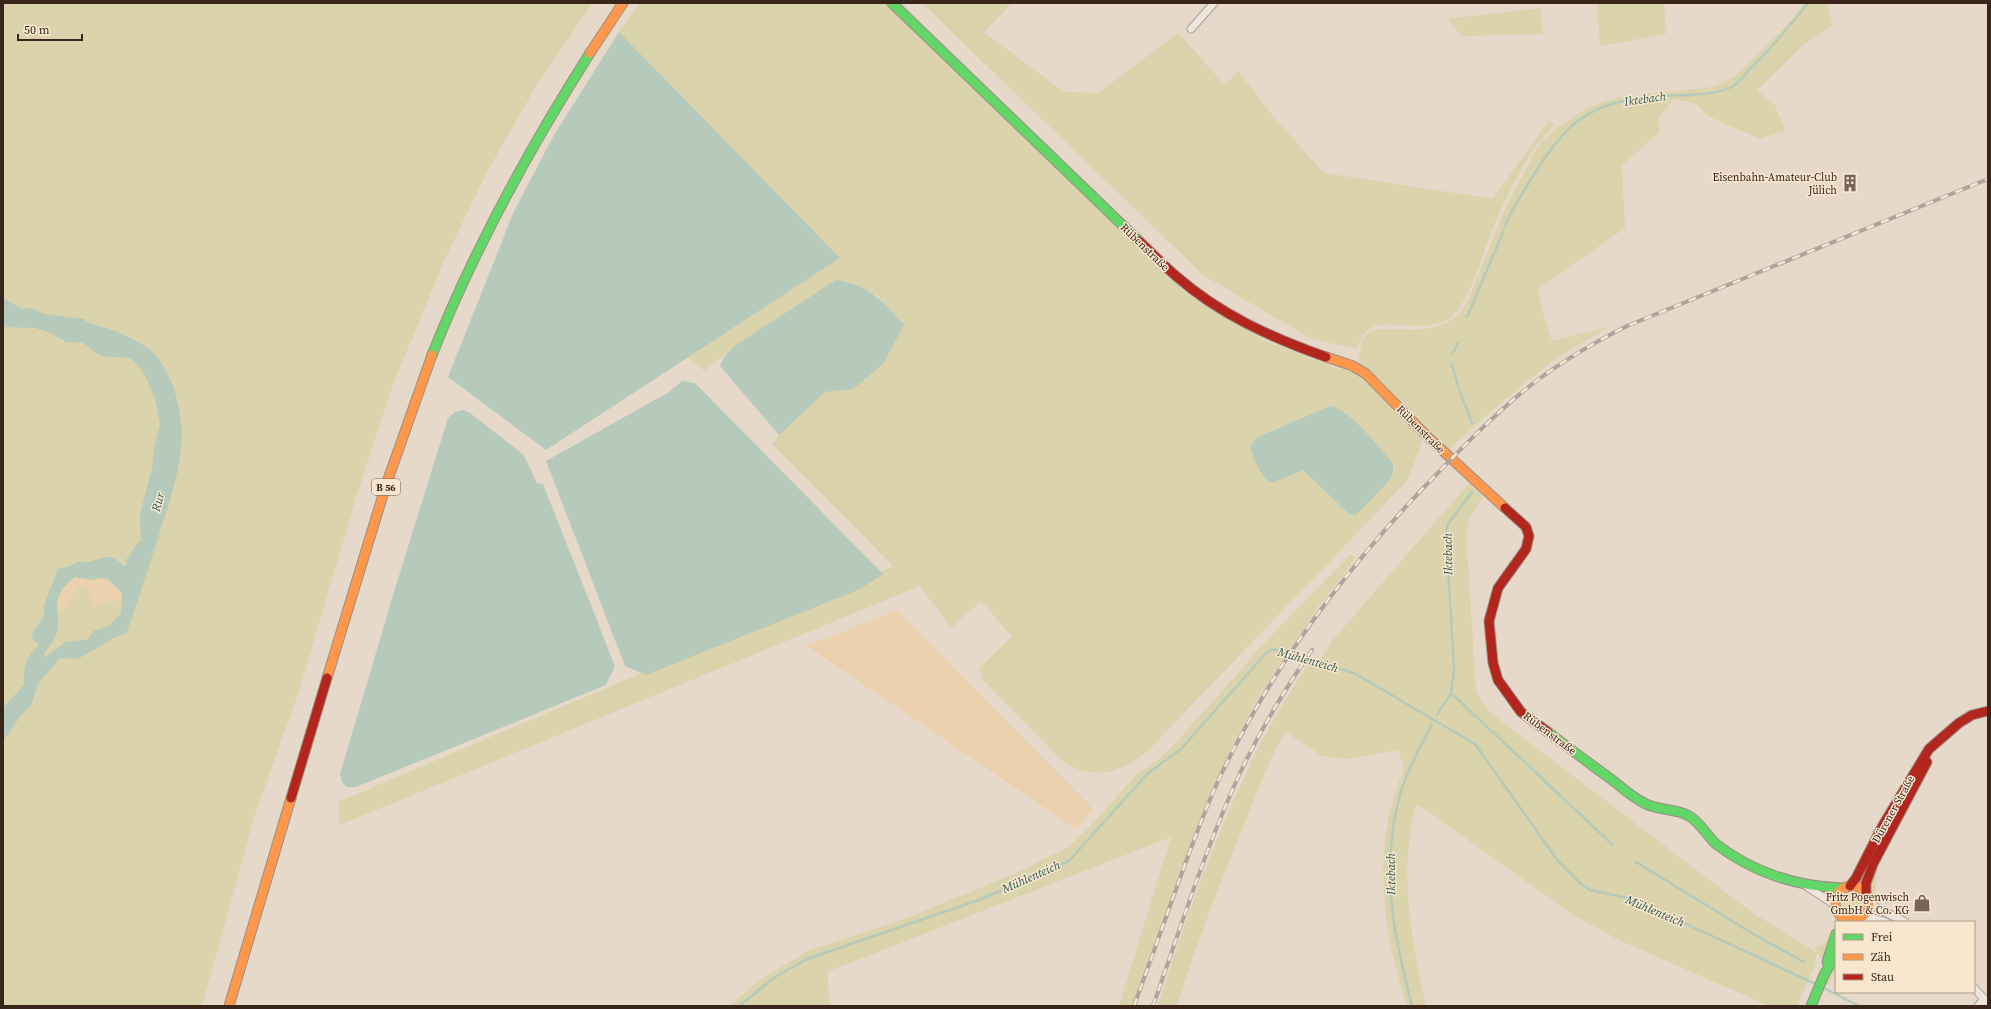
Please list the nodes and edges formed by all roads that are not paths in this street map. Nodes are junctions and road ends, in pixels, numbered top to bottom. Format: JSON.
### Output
{"nodes":[{"id":1,"x":623,"y":3,"type":"edge"},
{"id":2,"x":892,"y":3,"type":"edge"},
{"id":3,"x":1214,"y":3,"type":"edge"},
{"id":4,"x":1191,"y":29,"type":"dead end"},
{"id":5,"x":1988,"y":710,"type":"edge"},
{"id":6,"x":1942,"y":736,"type":"junction"},
{"id":7,"x":1804,"y":885,"type":"junction"},
{"id":8,"x":1847,"y":887,"type":"junction"},
{"id":9,"x":1866,"y":892,"type":"junction"},
{"id":10,"x":1870,"y":901,"type":"junction"},
{"id":11,"x":1835,"y":905,"type":"junction"},
{"id":12,"x":1839,"y":918,"type":"edge"},
{"id":13,"x":1856,"y":920,"type":"edge"},
{"id":14,"x":1883,"y":921,"type":"edge"},
{"id":15,"x":1902,"y":921,"type":"edge"},
{"id":16,"x":1835,"y":938,"type":"edge"},
{"id":17,"x":1835,"y":956,"type":"edge"},
{"id":18,"x":1824,"y":977,"type":"junction"},
{"id":19,"x":1975,"y":989,"type":"edge"},
{"id":20,"x":1986,"y":1001,"type":"edge"},
{"id":21,"x":229,"y":1006,"type":"edge"},
{"id":22,"x":1811,"y":1006,"type":"edge"},
{"id":23,"x":1978,"y":1006,"type":"edge"}],
"edges":[{"from":1,"to":21,"type":"main road","number":"B 56"},
{"from":2,"to":7,"type":"main road","name":"Rübenstraße"},
{"from":3,"to":4,"type":"street"},
{"from":5,"to":6,"type":"main road","name":"Dürener Straße"},
{"from":6,"to":8,"type":"main road","name":"Dürener Straße"},
{"from":6,"to":9,"type":"main road","name":"Dürener Straße"},
{"from":7,"to":8,"type":"main road","name":"Rübenstraße"},
{"from":7,"to":11,"type":"street","name":"Rübenstraße"},
{"from":8,"to":9,"type":"main road"},
{"from":8,"to":11,"type":"main road"},
{"from":9,"to":10,"type":"main road"},
{"from":10,"to":13,"type":"main road"},
{"from":10,"to":15,"type":"street"},
{"from":11,"to":12,"type":"main road"},
{"from":12,"to":13,"type":"main road"},
{"from":13,"to":14,"type":"street"},
{"from":16,"to":18,"type":"main road"},
{"from":17,"to":18,"type":"main road"},
{"from":18,"to":22,"type":"main road"},
{"from":19,"to":20,"type":"street"},
{"from":20,"to":23,"type":"street"}]}
